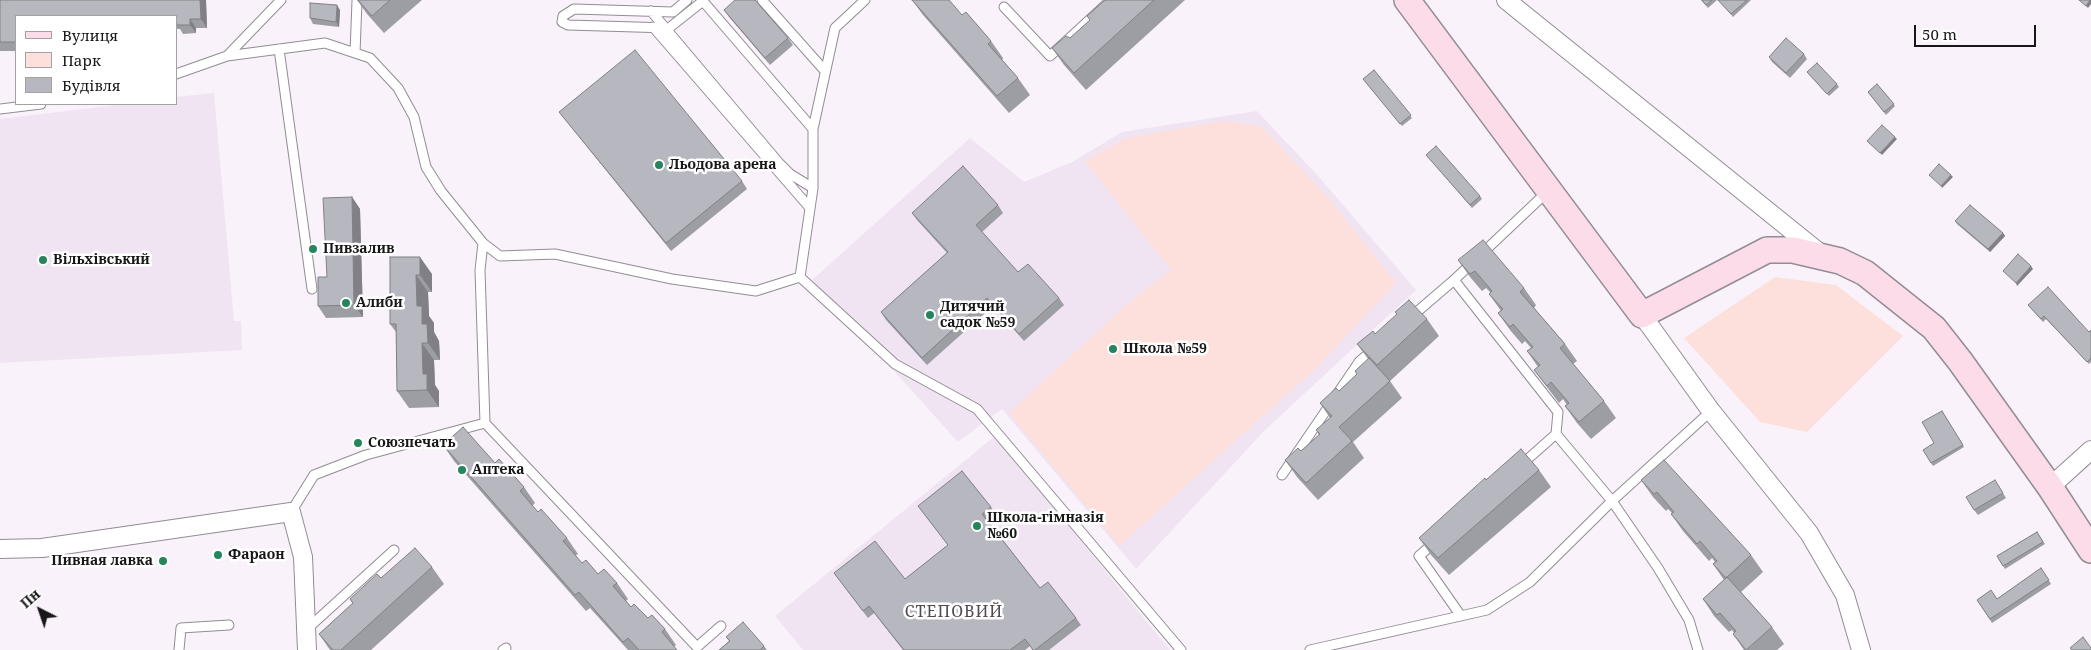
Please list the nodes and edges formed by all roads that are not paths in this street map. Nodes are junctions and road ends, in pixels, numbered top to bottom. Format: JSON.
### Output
{"nodes":[{"id":1,"x":281,"y":0,"type":"edge"},
{"id":2,"x":359,"y":0,"type":"edge"},
{"id":3,"x":687,"y":0,"type":"edge"},
{"id":4,"x":762,"y":0,"type":"edge"},
{"id":5,"x":866,"y":0,"type":"edge"},
{"id":6,"x":1111,"y":0,"type":"edge"},
{"id":7,"x":1407,"y":0,"type":"edge"},
{"id":8,"x":1506,"y":0,"type":"edge"},
{"id":9,"x":706,"y":1,"type":"edge"},
{"id":10,"x":1004,"y":7,"type":"dead end"},
{"id":11,"x":652,"y":11,"type":"junction"},
{"id":12,"x":653,"y":27,"type":"junction"},
{"id":13,"x":665,"y":28,"type":"junction"},
{"id":14,"x":280,"y":49,"type":"junction"},
{"id":15,"x":355,"y":53,"type":"junction"},
{"id":16,"x":227,"y":56,"type":"junction"},
{"id":17,"x":825,"y":71,"type":"junction"},
{"id":18,"x":178,"y":73,"type":"edge"},
{"id":19,"x":34,"y":105,"type":"edge"},
{"id":20,"x":0,"y":109,"type":"edge"},
{"id":21,"x":813,"y":130,"type":"junction"},
{"id":22,"x":813,"y":188,"type":"junction"},
{"id":23,"x":1549,"y":190,"type":"junction"},
{"id":24,"x":810,"y":208,"type":"junction"},
{"id":25,"x":483,"y":243,"type":"junction"},
{"id":26,"x":1827,"y":259,"type":"junction"},
{"id":27,"x":800,"y":277,"type":"junction"},
{"id":28,"x":1454,"y":280,"type":"junction"},
{"id":29,"x":312,"y":289,"type":"dead end"},
{"id":30,"x":1642,"y":315,"type":"junction"},
{"id":31,"x":1404,"y":322,"type":"edge"},
{"id":32,"x":1385,"y":340,"type":"edge"},
{"id":33,"x":1711,"y":411,"type":"junction"},
{"id":34,"x":485,"y":423,"type":"junction"},
{"id":35,"x":1556,"y":434,"type":"junction"},
{"id":36,"x":2091,"y":450,"type":"edge"},
{"id":37,"x":1513,"y":472,"type":"edge"},
{"id":38,"x":1282,"y":475,"type":"dead end"},
{"id":39,"x":2050,"y":487,"type":"junction"},
{"id":40,"x":1612,"y":501,"type":"junction"},
{"id":41,"x":291,"y":512,"type":"junction"},
{"id":42,"x":1440,"y":537,"type":"edge"},
{"id":43,"x":0,"y":549,"type":"edge"},
{"id":44,"x":394,"y":550,"type":"dead end"},
{"id":45,"x":2091,"y":550,"type":"edge"},
{"id":46,"x":1460,"y":616,"type":"junction"},
{"id":47,"x":229,"y":624,"type":"dead end"},
{"id":48,"x":721,"y":626,"type":"dead end"},
{"id":49,"x":306,"y":630,"type":"junction"},
{"id":50,"x":179,"y":650,"type":"edge"},
{"id":51,"x":307,"y":650,"type":"edge"},
{"id":52,"x":1181,"y":650,"type":"edge"},
{"id":53,"x":1310,"y":650,"type":"edge"},
{"id":54,"x":1698,"y":650,"type":"edge"},
{"id":55,"x":1861,"y":650,"type":"edge"}],
"edges":[{"from":1,"to":16,"type":"lane"},
{"from":2,"to":15,"type":"lane"},
{"from":3,"to":11,"type":"lane"},
{"from":4,"to":17,"type":"lane"},
{"from":5,"to":17,"type":"lane"},
{"from":6,"to":10,"type":"lane"},
{"from":7,"to":23,"type":"street"},
{"from":8,"to":26,"type":"street"},
{"from":9,"to":13,"type":"lane"},
{"from":9,"to":21,"type":"lane"},
{"from":11,"to":12,"type":"lane"},
{"from":11,"to":13,"type":"lane"},
{"from":12,"to":13,"type":"lane"},
{"from":12,"to":24,"type":"lane"},
{"from":13,"to":22,"type":"lane"},
{"from":14,"to":15,"type":"lane"},
{"from":14,"to":16,"type":"lane"},
{"from":14,"to":29,"type":"lane"},
{"from":15,"to":25,"type":"lane"},
{"from":16,"to":18,"type":"lane"},
{"from":17,"to":21,"type":"lane"},
{"from":19,"to":20,"type":"lane"},
{"from":21,"to":22,"type":"lane"},
{"from":22,"to":24,"type":"lane"},
{"from":23,"to":28,"type":"lane"},
{"from":23,"to":30,"type":"street"},
{"from":24,"to":27,"type":"lane"},
{"from":25,"to":27,"type":"lane"},
{"from":25,"to":34,"type":"lane"},
{"from":26,"to":30,"type":"street"},
{"from":26,"to":39,"type":"street"},
{"from":27,"to":52,"type":"lane"},
{"from":28,"to":31,"type":"lane"},
{"from":28,"to":35,"type":"lane"},
{"from":30,"to":33,"type":"street"},
{"from":32,"to":38,"type":"lane"},
{"from":33,"to":40,"type":"lane"},
{"from":33,"to":55,"type":"street"},
{"from":34,"to":41,"type":"lane"},
{"from":34,"to":48,"type":"lane"},
{"from":35,"to":37,"type":"lane"},
{"from":35,"to":40,"type":"lane"},
{"from":36,"to":39,"type":"street"},
{"from":39,"to":45,"type":"street"},
{"from":40,"to":46,"type":"lane"},
{"from":40,"to":54,"type":"lane"},
{"from":41,"to":43,"type":"street"},
{"from":41,"to":49,"type":"street"},
{"from":42,"to":46,"type":"lane"},
{"from":44,"to":49,"type":"lane"},
{"from":46,"to":53,"type":"lane"},
{"from":47,"to":50,"type":"lane"},
{"from":49,"to":51,"type":"street"}]}
